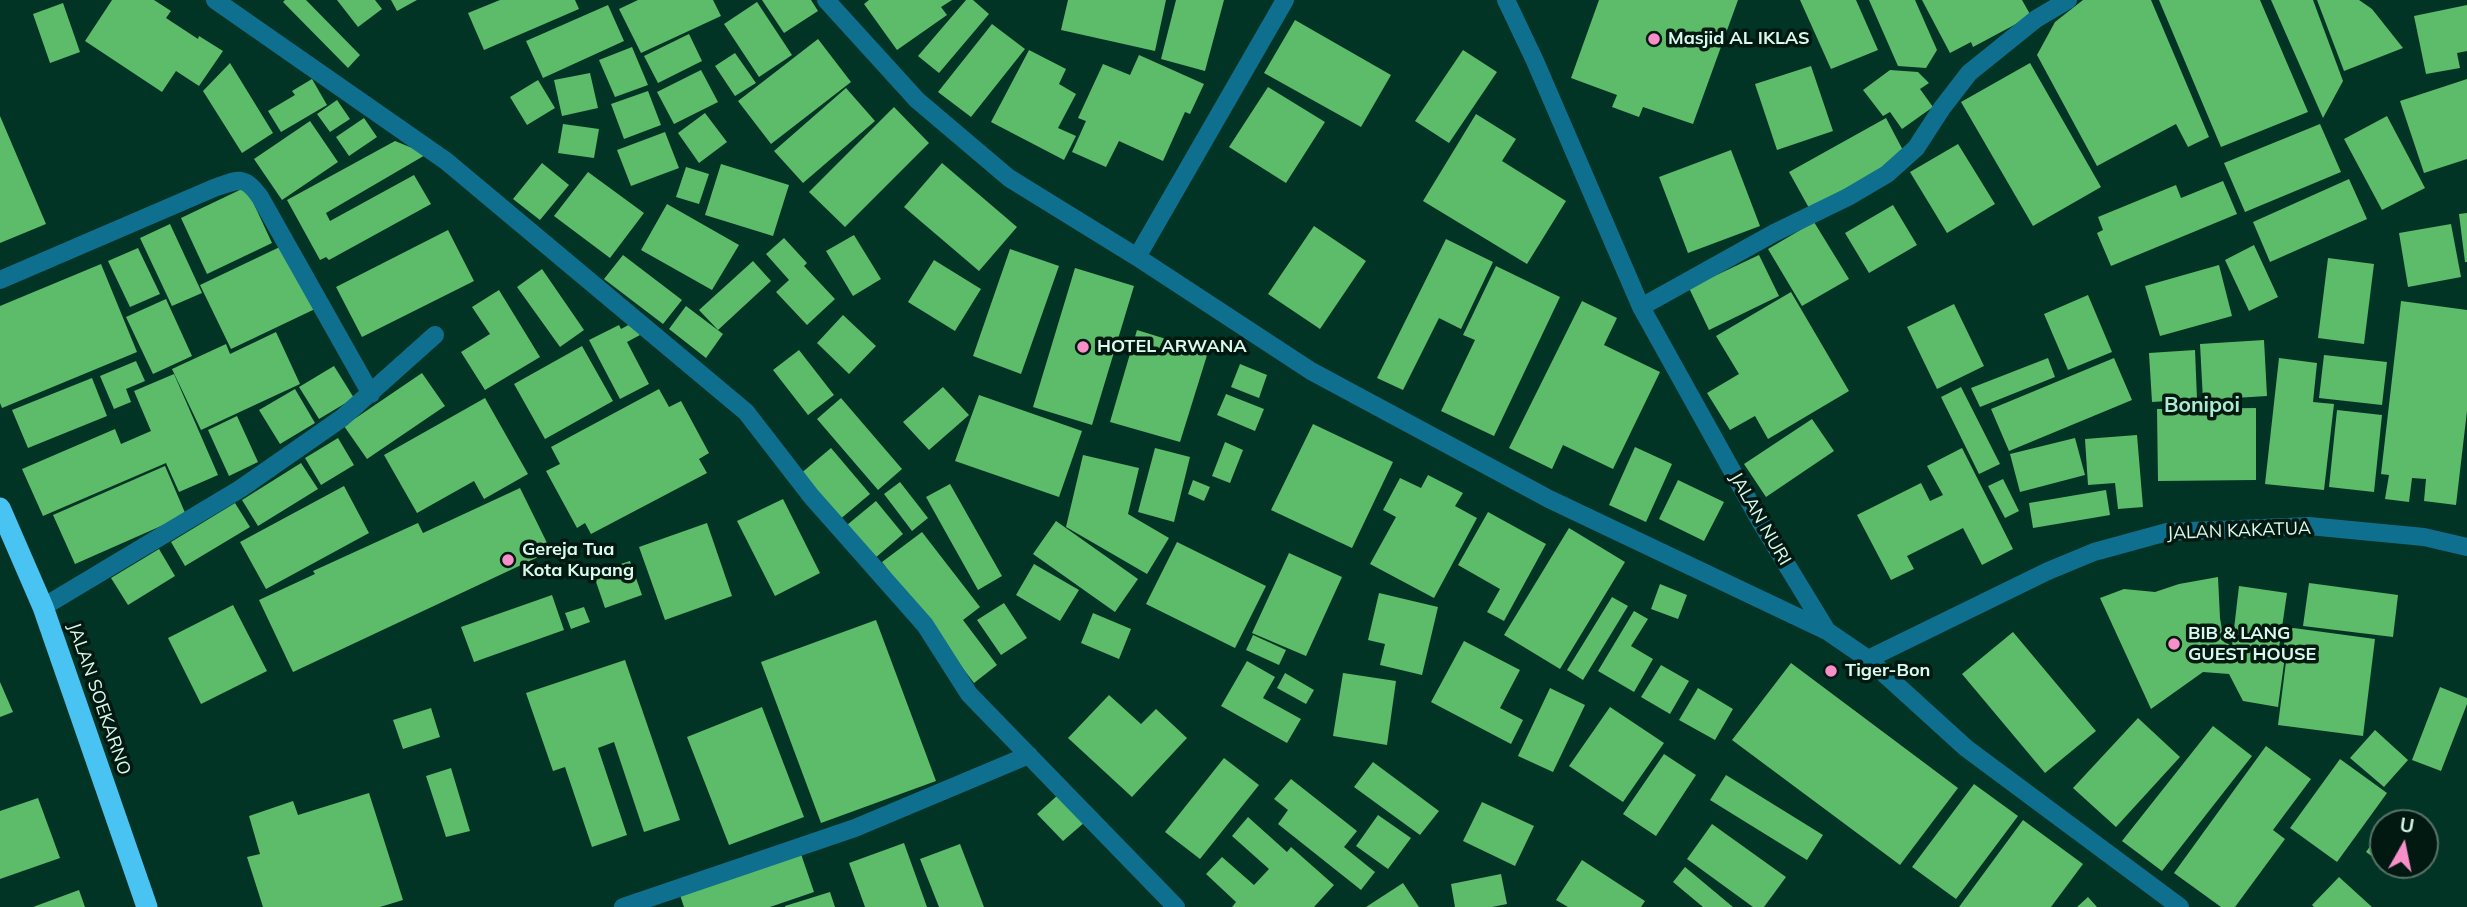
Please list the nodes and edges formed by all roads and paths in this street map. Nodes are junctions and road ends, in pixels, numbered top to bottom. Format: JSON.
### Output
{"nodes":[{"id":1,"x":215,"y":0,"type":"edge"},
{"id":2,"x":826,"y":0,"type":"edge"},
{"id":3,"x":1285,"y":0,"type":"edge"},
{"id":4,"x":1506,"y":0,"type":"edge"},
{"id":5,"x":2068,"y":0,"type":"edge"},
{"id":6,"x":1137,"y":257,"type":"junction"},
{"id":7,"x":0,"y":280,"type":"edge"},
{"id":8,"x":1641,"y":307,"type":"junction"},
{"id":9,"x":435,"y":335,"type":"dead end"},
{"id":10,"x":371,"y":394,"type":"junction"},
{"id":11,"x":0,"y":508,"type":"edge"},
{"id":12,"x":2467,"y":547,"type":"edge"},
{"id":13,"x":43,"y":607,"type":"junction"},
{"id":14,"x":1827,"y":631,"type":"junction"},
{"id":15,"x":1868,"y":659,"type":"junction"},
{"id":16,"x":1029,"y":755,"type":"junction"},
{"id":17,"x":147,"y":907,"type":"edge"},
{"id":18,"x":623,"y":907,"type":"edge"},
{"id":19,"x":1176,"y":907,"type":"edge"},
{"id":20,"x":2180,"y":907,"type":"edge"}],
"edges":[{"from":1,"to":16,"type":"street"},
{"from":2,"to":6,"type":"street"},
{"from":3,"to":6,"type":"street"},
{"from":4,"to":8,"type":"street","name":"JALAN NURI"},
{"from":5,"to":8,"type":"street"},
{"from":6,"to":14,"type":"street"},
{"from":7,"to":10,"type":"street"},
{"from":8,"to":14,"type":"street","name":"JALAN NURI"},
{"from":9,"to":10,"type":"street"},
{"from":10,"to":13,"type":"street"},
{"from":11,"to":13,"type":"highway","name":"JALAN SOEKARNO"},
{"from":12,"to":15,"type":"street","name":"JALAN KAKATUA"},
{"from":13,"to":17,"type":"highway","name":"JALAN SOEKARNO"},
{"from":14,"to":15,"type":"street","name":"JALAN NURI"},
{"from":15,"to":20,"type":"street","name":"JALAN NURI"},
{"from":16,"to":18,"type":"street"},
{"from":16,"to":19,"type":"street"}]}
